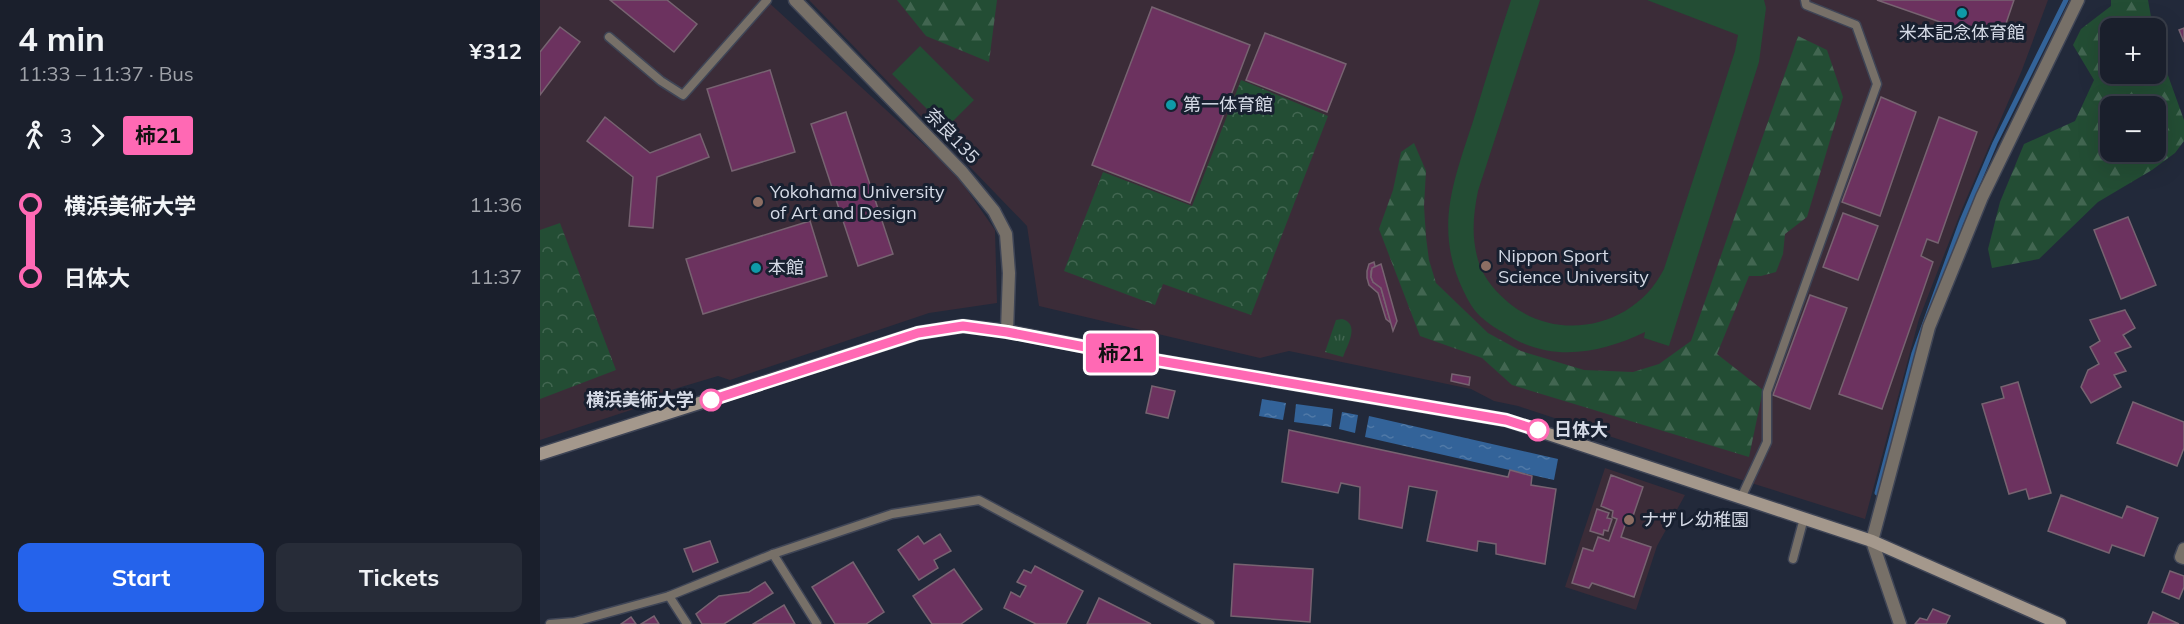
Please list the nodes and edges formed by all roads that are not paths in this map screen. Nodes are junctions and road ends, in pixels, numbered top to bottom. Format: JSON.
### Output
{"nodes":[{"id":1,"x":767,"y":0,"type":"edge"},
{"id":2,"x":795,"y":0,"type":"edge"},
{"id":3,"x":1805,"y":0,"type":"edge"},
{"id":4,"x":2078,"y":0,"type":"edge"},
{"id":5,"x":609,"y":37,"type":"dead end"},
{"id":6,"x":1007,"y":332,"type":"junction"},
{"id":7,"x":540,"y":454,"type":"edge"},
{"id":8,"x":1741,"y":498,"type":"junction"},
{"id":9,"x":1803,"y":518,"type":"junction"},
{"id":10,"x":1872,"y":541,"type":"junction"},
{"id":11,"x":2184,"y":549,"type":"edge"},
{"id":12,"x":773,"y":554,"type":"junction"},
{"id":13,"x":2184,"y":558,"type":"edge"},
{"id":14,"x":1792,"y":559,"type":"dead end"},
{"id":15,"x":669,"y":596,"type":"junction"},
{"id":16,"x":574,"y":623,"type":"edge"},
{"id":17,"x":550,"y":624,"type":"edge"},
{"id":18,"x":687,"y":624,"type":"edge"},
{"id":19,"x":817,"y":624,"type":"edge"},
{"id":20,"x":1210,"y":624,"type":"edge"},
{"id":21,"x":1900,"y":624,"type":"edge"},
{"id":22,"x":2060,"y":624,"type":"edge"}],
"edges":[{"from":1,"to":5,"type":"lane"},
{"from":2,"to":6,"type":"street","name":"奈良135"},
{"from":3,"to":8,"type":"lane"},
{"from":4,"to":10,"type":"street"},
{"from":6,"to":7,"type":"street"},
{"from":6,"to":8,"type":"street"},
{"from":8,"to":9,"type":"street"},
{"from":9,"to":10,"type":"street"},
{"from":9,"to":14,"type":"lane"},
{"from":10,"to":21,"type":"street"},
{"from":10,"to":22,"type":"street"},
{"from":11,"to":13,"type":"street"},
{"from":12,"to":15,"type":"lane"},
{"from":12,"to":19,"type":"lane"},
{"from":12,"to":20,"type":"lane"},
{"from":15,"to":16,"type":"lane"},
{"from":15,"to":18,"type":"lane"},
{"from":16,"to":17,"type":"lane"}]}
